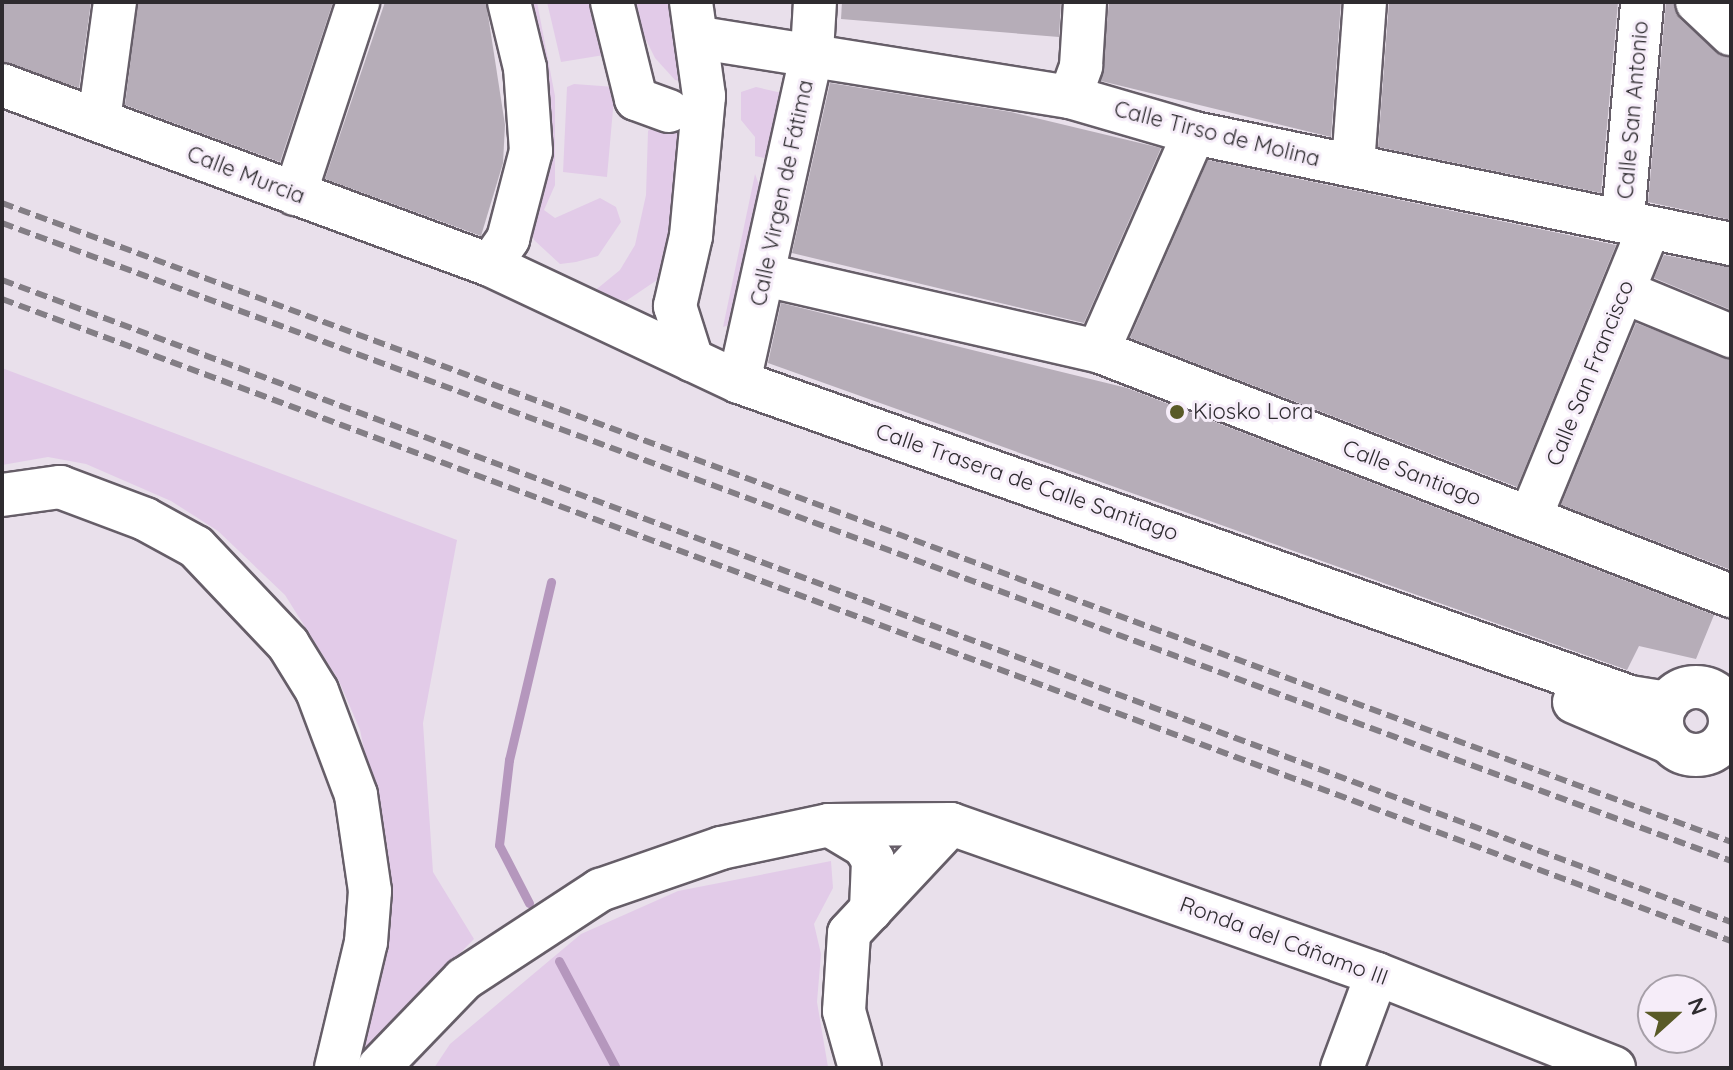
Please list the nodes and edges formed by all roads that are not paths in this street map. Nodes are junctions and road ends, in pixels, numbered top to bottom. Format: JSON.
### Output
{"nodes":[{"id":1,"x":115,"y":2,"type":"edge"},
{"id":2,"x":358,"y":2,"type":"edge"},
{"id":3,"x":509,"y":2,"type":"edge"},
{"id":4,"x":612,"y":2,"type":"edge"},
{"id":5,"x":815,"y":2,"type":"edge"},
{"id":6,"x":1085,"y":2,"type":"edge"},
{"id":7,"x":1365,"y":2,"type":"edge"},
{"id":8,"x":1642,"y":2,"type":"edge"},
{"id":9,"x":1697,"y":2,"type":"edge"},
{"id":10,"x":696,"y":20,"type":"edge"},
{"id":11,"x":1731,"y":34,"type":"edge"},
{"id":12,"x":812,"y":52,"type":"junction"},
{"id":13,"x":2,"y":85,"type":"edge"},
{"id":14,"x":1070,"y":97,"type":"junction"},
{"id":15,"x":669,"y":111,"type":"dead end"},
{"id":16,"x":99,"y":120,"type":"junction"},
{"id":17,"x":1194,"y":133,"type":"junction"},
{"id":18,"x":1353,"y":165,"type":"junction"},
{"id":19,"x":295,"y":194,"type":"junction"},
{"id":20,"x":1636,"y":223,"type":"junction"},
{"id":21,"x":1731,"y":244,"type":"edge"},
{"id":22,"x":499,"y":252,"type":"junction"},
{"id":23,"x":679,"y":273,"type":"junction"},
{"id":24,"x":765,"y":275,"type":"junction"},
{"id":25,"x":1624,"y":292,"type":"junction"},
{"id":26,"x":624,"y":328,"type":"junction"},
{"id":27,"x":1731,"y":336,"type":"edge"},
{"id":28,"x":1098,"y":351,"type":"junction"},
{"id":29,"x":692,"y":360,"type":"junction"},
{"id":30,"x":739,"y":382,"type":"junction"},
{"id":31,"x":2,"y":495,"type":"edge"},
{"id":32,"x":1530,"y":518,"type":"junction"},
{"id":33,"x":1731,"y":596,"type":"edge"},
{"id":34,"x":1711,"y":718,"type":"edge"},
{"id":35,"x":951,"y":824,"type":"junction"},
{"id":36,"x":829,"y":825,"type":"junction"},
{"id":37,"x":871,"y":910,"type":"junction"},
{"id":38,"x":1377,"y":974,"type":"junction"},
{"id":39,"x":336,"y":1068,"type":"edge"},
{"id":40,"x":378,"y":1068,"type":"edge"},
{"id":41,"x":860,"y":1068,"type":"edge"},
{"id":42,"x":1342,"y":1068,"type":"edge"},
{"id":43,"x":1614,"y":1068,"type":"edge"}],
"edges":[{"from":1,"to":16,"type":"street"},
{"from":2,"to":19,"type":"street"},
{"from":3,"to":22,"type":"street"},
{"from":4,"to":15,"type":"street"},
{"from":5,"to":12,"type":"street","name":"Calle Virgen de Fátima"},
{"from":6,"to":14,"type":"street"},
{"from":7,"to":18,"type":"street"},
{"from":8,"to":20,"type":"street","name":"Calle San Antonio"},
{"from":9,"to":11,"type":"street"},
{"from":10,"to":12,"type":"street","name":"Calle Tirso de Molina"},
{"from":10,"to":23,"type":"street"},
{"from":12,"to":14,"type":"street","name":"Calle Tirso de Molina"},
{"from":12,"to":24,"type":"street","name":"Calle Virgen de Fátima"},
{"from":13,"to":16,"type":"street","name":"Calle Murcia"},
{"from":14,"to":17,"type":"street","name":"Calle Tirso de Molina"},
{"from":16,"to":19,"type":"street","name":"Calle Murcia"},
{"from":17,"to":18,"type":"street","name":"Calle Tirso de Molina"},
{"from":17,"to":28,"type":"street"},
{"from":18,"to":20,"type":"street","name":"Calle Tirso de Molina"},
{"from":19,"to":22,"type":"street","name":"Calle Murcia"},
{"from":20,"to":21,"type":"street","name":"Calle Tirso de Molina"},
{"from":20,"to":25,"type":"street","name":"Calle San Francisco"},
{"from":22,"to":26,"type":"street","name":"Calle Murcia"},
{"from":23,"to":26,"type":"street"},
{"from":23,"to":29,"type":"street"},
{"from":24,"to":28,"type":"street","name":"Calle Santiago"},
{"from":24,"to":30,"type":"street","name":"Calle Virgen de Fátima"},
{"from":25,"to":27,"type":"street"},
{"from":25,"to":32,"type":"street","name":"Calle San Francisco"},
{"from":26,"to":29,"type":"street","name":"Calle Trasera de Calle Santiago"},
{"from":28,"to":32,"type":"street","name":"Calle Santiago"},
{"from":29,"to":30,"type":"street","name":"Calle Trasera de Calle Santiago"},
{"from":30,"to":34,"type":"street","name":"Calle Trasera de Calle Santiago"},
{"from":31,"to":39,"type":"street"},
{"from":32,"to":33,"type":"street","name":"Calle Santiago"},
{"from":35,"to":36,"type":"street","name":"Ronda del Cáñamo III"},
{"from":35,"to":37,"type":"street"},
{"from":35,"to":38,"type":"street","name":"Ronda del Cáñamo III"},
{"from":36,"to":37,"type":"street"},
{"from":36,"to":40,"type":"street","name":"Ronda del Cáñamo III"},
{"from":37,"to":41,"type":"street"},
{"from":38,"to":42,"type":"street"},
{"from":38,"to":43,"type":"street","name":"Ronda del Cáñamo III"}]}
